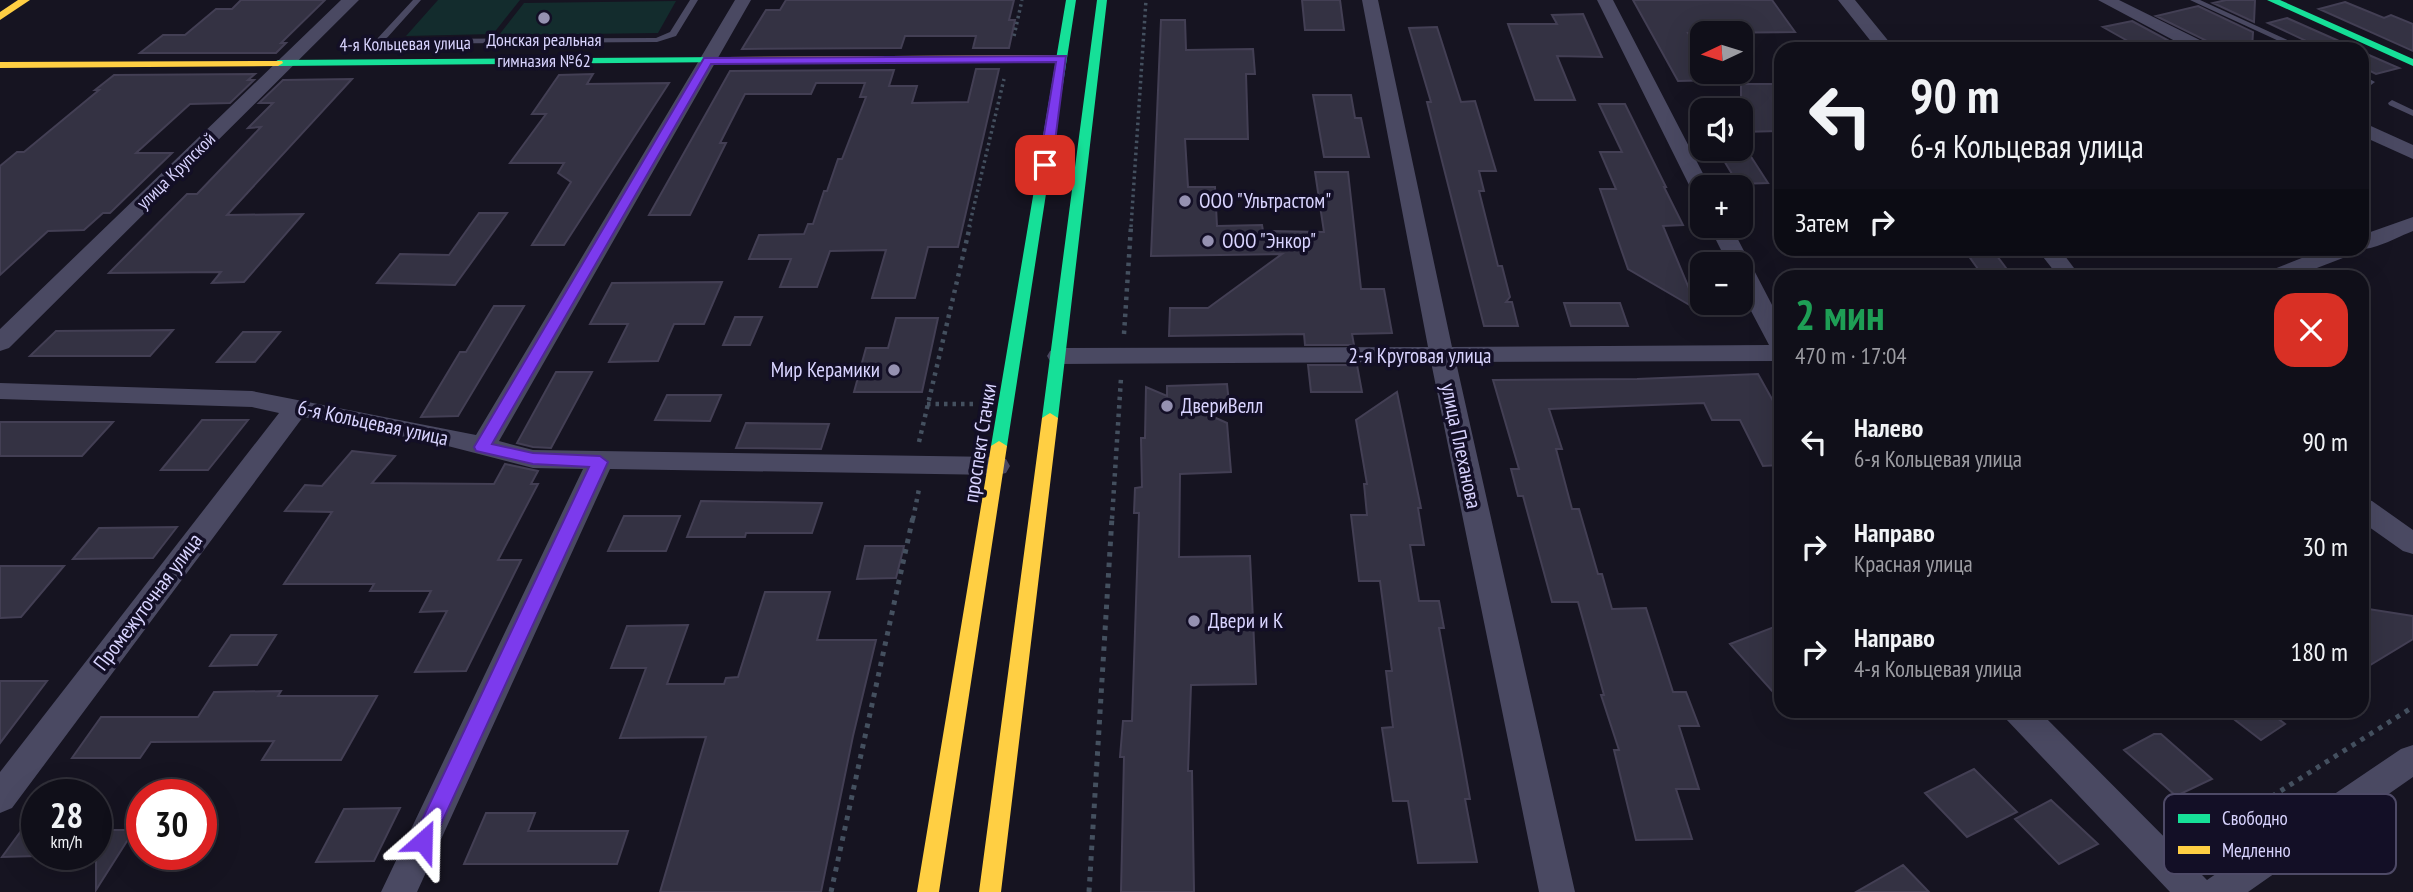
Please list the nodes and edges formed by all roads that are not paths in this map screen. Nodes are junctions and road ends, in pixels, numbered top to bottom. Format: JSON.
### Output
{"nodes":[{"id":1,"x":24,"y":0,"type":"edge"},
{"id":2,"x":351,"y":0,"type":"edge"},
{"id":3,"x":417,"y":0,"type":"edge"},
{"id":4,"x":694,"y":0,"type":"edge"},
{"id":5,"x":743,"y":0,"type":"edge"},
{"id":6,"x":1071,"y":0,"type":"edge"},
{"id":7,"x":1102,"y":0,"type":"edge"},
{"id":8,"x":1370,"y":0,"type":"edge"},
{"id":9,"x":1605,"y":0,"type":"edge"},
{"id":10,"x":1846,"y":0,"type":"edge"},
{"id":11,"x":2106,"y":0,"type":"edge"},
{"id":12,"x":2194,"y":0,"type":"edge"},
{"id":13,"x":2272,"y":0,"type":"edge"},
{"id":14,"x":0,"y":18,"type":"edge"},
{"id":15,"x":1880,"y":42,"type":"edge"},
{"id":16,"x":2190,"y":42,"type":"edge"},
{"id":17,"x":2287,"y":42,"type":"edge"},
{"id":18,"x":2366,"y":42,"type":"edge"},
{"id":19,"x":2369,"y":43,"type":"edge"},
{"id":20,"x":1062,"y":58,"type":"junction"},
{"id":21,"x":708,"y":60,"type":"junction"},
{"id":22,"x":2413,"y":63,"type":"edge"},
{"id":23,"x":287,"y":64,"type":"junction"},
{"id":24,"x":0,"y":65,"type":"edge"},
{"id":25,"x":2392,"y":103,"type":"dead end"},
{"id":26,"x":2413,"y":113,"type":"edge"},
{"id":27,"x":2369,"y":131,"type":"edge"},
{"id":28,"x":2409,"y":148,"type":"edge"},
{"id":29,"x":1694,"y":175,"type":"edge"},
{"id":30,"x":2413,"y":223,"type":"edge"},
{"id":31,"x":2369,"y":240,"type":"edge"},
{"id":32,"x":2053,"y":256,"type":"edge"},
{"id":33,"x":2328,"y":256,"type":"edge"},
{"id":34,"x":2064,"y":270,"type":"edge"},
{"id":35,"x":2292,"y":270,"type":"edge"},
{"id":36,"x":1753,"y":292,"type":"edge"},
{"id":37,"x":1774,"y":335,"type":"edge"},
{"id":38,"x":0,"y":342,"type":"edge"},
{"id":39,"x":1774,"y":351,"type":"edge"},
{"id":40,"x":1059,"y":356,"type":"junction"},
{"id":41,"x":1442,"y":356,"type":"junction"},
{"id":42,"x":0,"y":391,"type":"edge"},
{"id":43,"x":297,"y":407,"type":"junction"},
{"id":44,"x":482,"y":447,"type":"junction"},
{"id":45,"x":600,"y":462,"type":"junction"},
{"id":46,"x":997,"y":466,"type":"junction"},
{"id":47,"x":2369,"y":513,"type":"edge"},
{"id":48,"x":2413,"y":544,"type":"edge"},
{"id":49,"x":2025,"y":718,"type":"edge"},
{"id":50,"x":2413,"y":759,"type":"edge"},
{"id":51,"x":2362,"y":794,"type":"edge"},
{"id":52,"x":0,"y":798,"type":"edge"},
{"id":53,"x":2164,"y":861,"type":"edge"},
{"id":54,"x":2177,"y":874,"type":"edge"},
{"id":55,"x":2245,"y":874,"type":"edge"},
{"id":56,"x":399,"y":892,"type":"edge"},
{"id":57,"x":928,"y":892,"type":"edge"},
{"id":58,"x":990,"y":892,"type":"edge"},
{"id":59,"x":1557,"y":892,"type":"edge"},
{"id":60,"x":2194,"y":892,"type":"edge"},
{"id":61,"x":2219,"y":892,"type":"edge"}],
"edges":[{"from":1,"to":14,"type":"main road"},
{"from":2,"to":23,"type":"street","name":"улица Крупской"},
{"from":3,"to":4,"type":"lane"},
{"from":5,"to":21,"type":"street"},
{"from":6,"to":20,"type":"main road","name":"проспект Стачки"},
{"from":7,"to":40,"type":"main road"},
{"from":8,"to":41,"type":"street","name":"улица Плеханова"},
{"from":9,"to":29,"type":"street"},
{"from":10,"to":15,"type":"street"},
{"from":11,"to":16,"type":"street"},
{"from":12,"to":17,"type":"lane"},
{"from":13,"to":18,"type":"main road"},
{"from":19,"to":22,"type":"main road"},
{"from":20,"to":21,"type":"main road","name":"4-я Кольцевая улица"},
{"from":20,"to":46,"type":"main road","name":"проспект Стачки"},
{"from":21,"to":23,"type":"main road","name":"4-я Кольцевая улица"},
{"from":21,"to":44,"type":"street"},
{"from":23,"to":24,"type":"main road","name":"4-я Кольцевая улица"},
{"from":23,"to":38,"type":"street","name":"улица Крупской"},
{"from":25,"to":26,"type":"lane"},
{"from":27,"to":28,"type":"street"},
{"from":30,"to":31,"type":"street"},
{"from":32,"to":34,"type":"street"},
{"from":33,"to":35,"type":"street"},
{"from":36,"to":37,"type":"street"},
{"from":39,"to":41,"type":"street","name":"2-я Круговая улица"},
{"from":40,"to":41,"type":"street","name":"2-я Круговая улица"},
{"from":40,"to":58,"type":"main road"},
{"from":41,"to":59,"type":"street","name":"улица Плеханова"},
{"from":42,"to":43,"type":"street","name":"6-я Кольцевая улица"},
{"from":43,"to":44,"type":"street","name":"6-я Кольцевая улица"},
{"from":43,"to":52,"type":"street","name":"Промежуточная улица"},
{"from":44,"to":45,"type":"street","name":"6-я Кольцевая улица"},
{"from":45,"to":46,"type":"street","name":"6-я Кольцевая улица"},
{"from":45,"to":56,"type":"street"},
{"from":46,"to":57,"type":"main road","name":"проспект Стачки"},
{"from":47,"to":48,"type":"street"},
{"from":49,"to":53,"type":"street"},
{"from":50,"to":51,"type":"street"},
{"from":54,"to":60,"type":"street"},
{"from":55,"to":61,"type":"street"}]}
